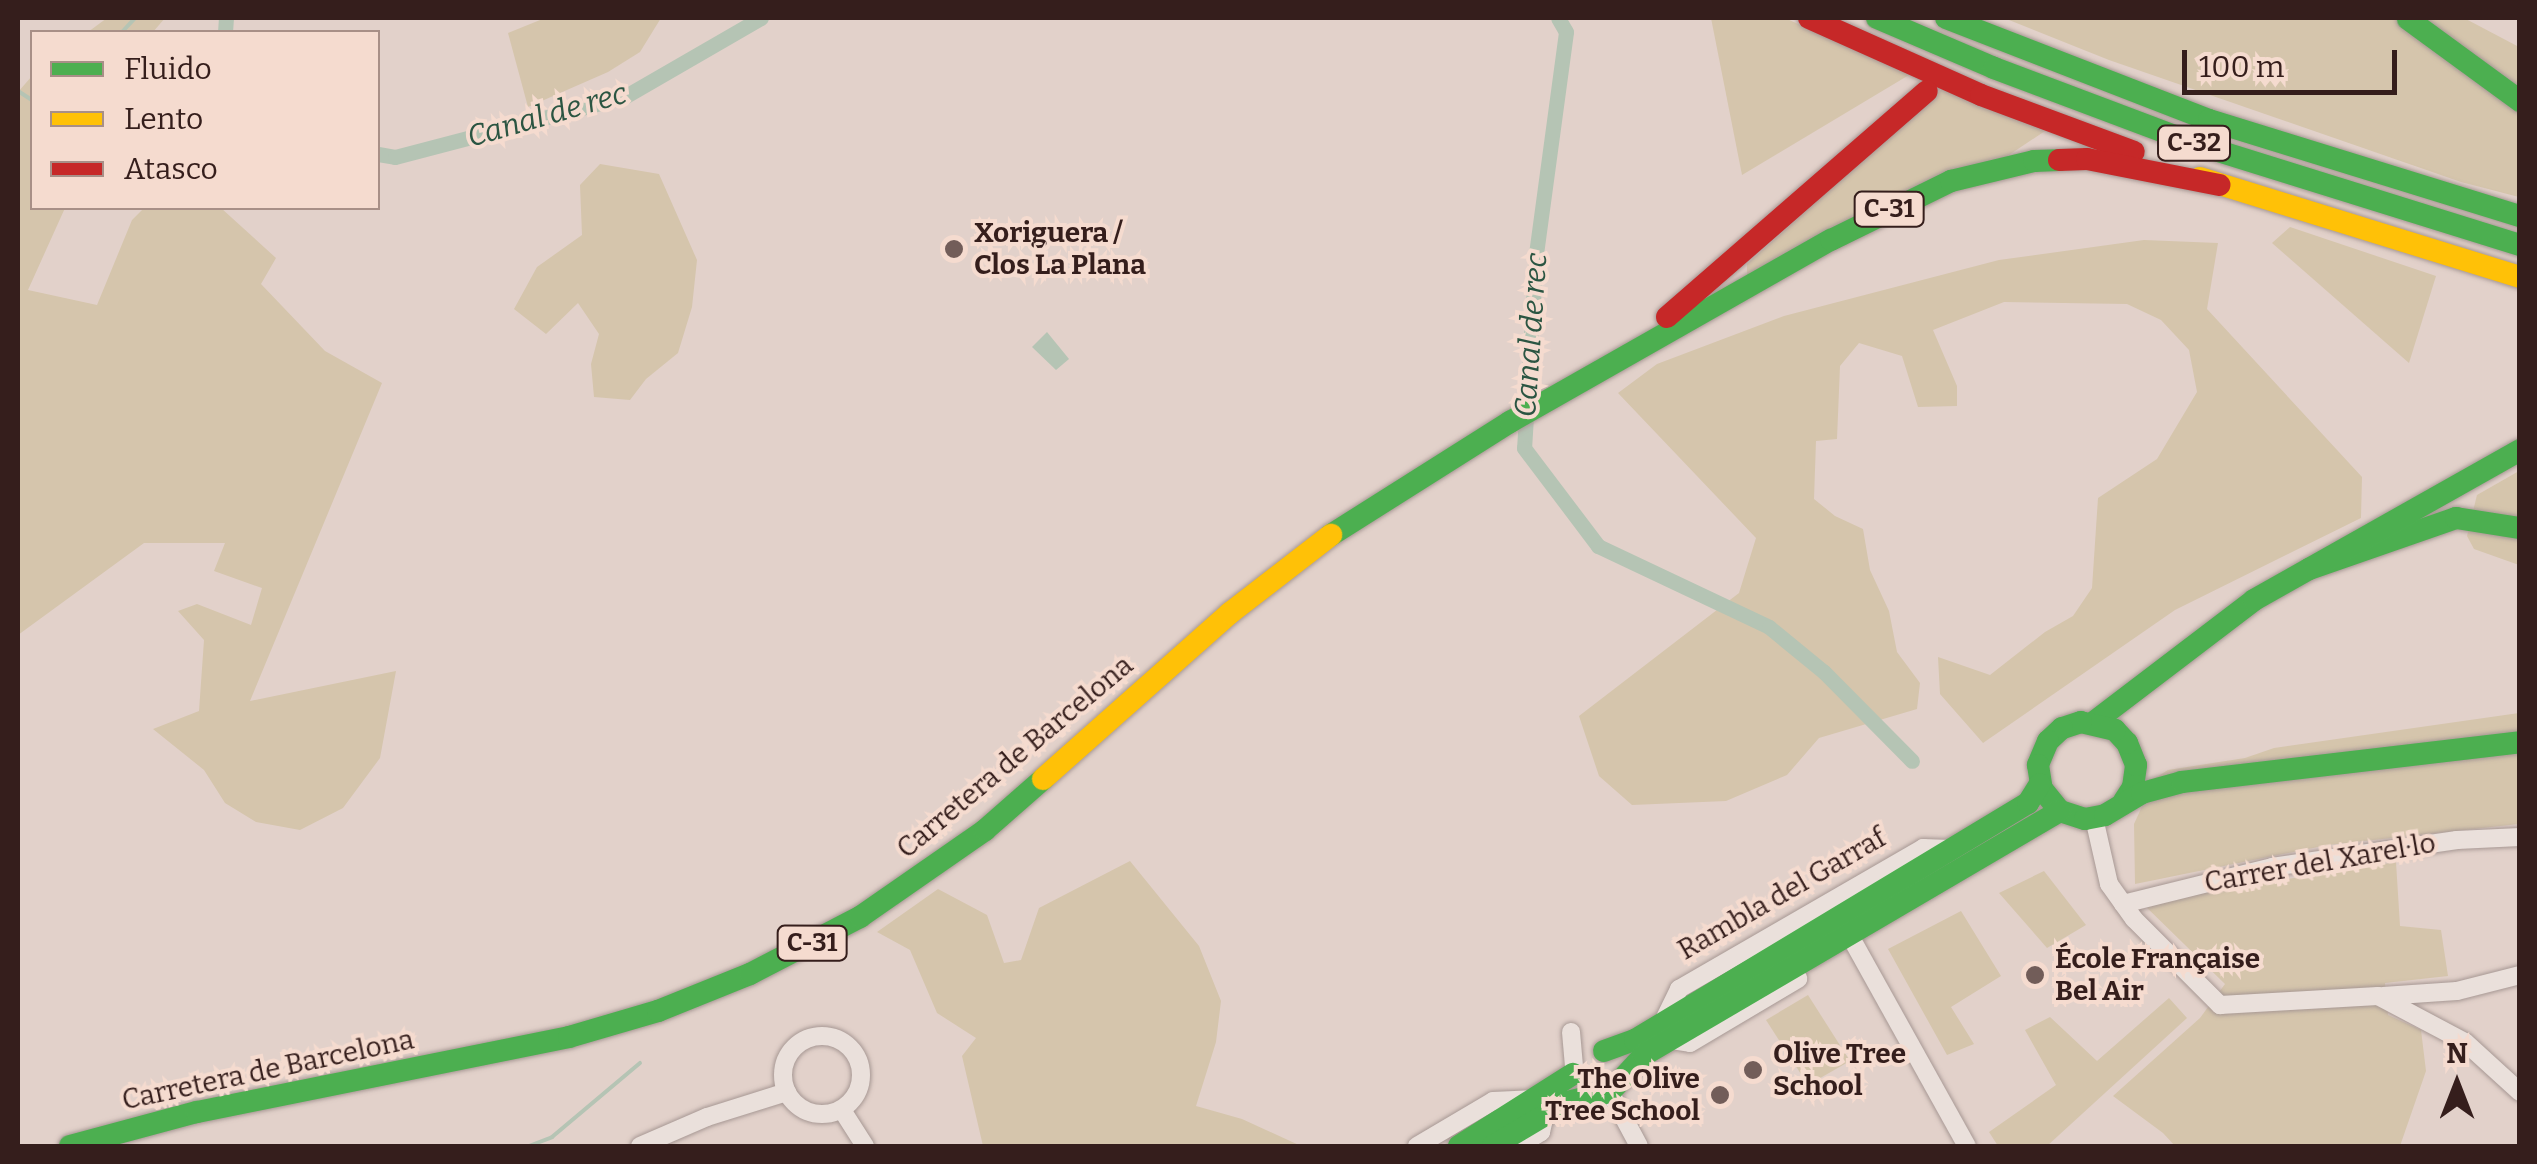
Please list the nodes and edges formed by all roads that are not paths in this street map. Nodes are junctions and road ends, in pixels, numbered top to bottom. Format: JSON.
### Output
{"nodes":[{"id":1,"x":1809,"y":18,"type":"edge"},
{"id":2,"x":1877,"y":18,"type":"edge"},
{"id":3,"x":1946,"y":18,"type":"edge"},
{"id":4,"x":2407,"y":18,"type":"edge"},
{"id":5,"x":2520,"y":86,"type":"edge"},
{"id":6,"x":1927,"y":91,"type":"dead end"},
{"id":7,"x":2520,"y":101,"type":"edge"},
{"id":8,"x":2219,"y":185,"type":"junction"},
{"id":9,"x":2520,"y":216,"type":"edge"},
{"id":10,"x":2520,"y":245,"type":"edge"},
{"id":11,"x":2520,"y":276,"type":"edge"},
{"id":12,"x":1590,"y":376,"type":"junction"},
{"id":13,"x":2520,"y":450,"type":"edge"},
{"id":14,"x":2520,"y":528,"type":"edge"},
{"id":15,"x":2309,"y":569,"type":"junction"},
{"id":16,"x":2155,"y":673,"type":"junction"},
{"id":17,"x":2094,"y":722,"type":"junction"},
{"id":18,"x":2520,"y":742,"type":"edge"},
{"id":19,"x":2131,"y":751,"type":"junction"},
{"id":20,"x":2182,"y":782,"type":"junction"},
{"id":21,"x":2124,"y":802,"type":"junction"},
{"id":22,"x":2044,"y":803,"type":"junction"},
{"id":23,"x":2094,"y":818,"type":"junction"},
{"id":24,"x":2520,"y":836,"type":"edge"},
{"id":25,"x":1902,"y":902,"type":"junction"},
{"id":26,"x":2124,"y":904,"type":"junction"},
{"id":27,"x":1855,"y":945,"type":"junction"},
{"id":28,"x":2520,"y":974,"type":"edge"},
{"id":29,"x":2378,"y":996,"type":"junction"},
{"id":30,"x":1668,"y":1031,"type":"junction"},
{"id":31,"x":1600,"y":1050,"type":"junction"},
{"id":32,"x":1573,"y":1070,"type":"junction"},
{"id":33,"x":1607,"y":1089,"type":"junction"},
{"id":34,"x":787,"y":1092,"type":"junction"},
{"id":35,"x":2520,"y":1092,"type":"edge"},
{"id":36,"x":1540,"y":1108,"type":"junction"},
{"id":37,"x":842,"y":1110,"type":"junction"},
{"id":38,"x":70,"y":1146,"type":"edge"},
{"id":39,"x":640,"y":1146,"type":"edge"},
{"id":40,"x":865,"y":1146,"type":"edge"},
{"id":41,"x":1417,"y":1146,"type":"edge"},
{"id":42,"x":1459,"y":1146,"type":"edge"},
{"id":43,"x":1493,"y":1146,"type":"edge"},
{"id":44,"x":1518,"y":1146,"type":"edge"},
{"id":45,"x":1640,"y":1146,"type":"edge"},
{"id":46,"x":1967,"y":1146,"type":"edge"}],
"edges":[{"from":1,"to":8,"type":"main road"},
{"from":2,"to":10,"type":"main road","number":"C-32"},
{"from":3,"to":9,"type":"main road","number":"C-32"},
{"from":4,"to":5,"type":"main road"},
{"from":4,"to":7,"type":"main road"},
{"from":6,"to":12,"type":"main road","number":"C-31"},
{"from":8,"to":11,"type":"main road"},
{"from":8,"to":12,"type":"main road","number":"C-31"},
{"from":12,"to":38,"type":"main road","name":"Carretera de Barcelona","number":"C-31"},
{"from":13,"to":15,"type":"main road"},
{"from":14,"to":15,"type":"main road"},
{"from":15,"to":16,"type":"main road"},
{"from":16,"to":17,"type":"main road"},
{"from":16,"to":19,"type":"main road"},
{"from":17,"to":19,"type":"main road"},
{"from":17,"to":22,"type":"main road"},
{"from":18,"to":20,"type":"main road"},
{"from":19,"to":20,"type":"main road"},
{"from":19,"to":21,"type":"main road"},
{"from":20,"to":21,"type":"main road"},
{"from":21,"to":23,"type":"main road"},
{"from":22,"to":23,"type":"main road"},
{"from":22,"to":25,"type":"main road","name":"Rambla del Garraf"},
{"from":22,"to":30,"type":"main road","name":"Rambla del Garraf"},
{"from":23,"to":26,"type":"street"},
{"from":24,"to":26,"type":"street","name":"Carrer del Xarel·lo"},
{"from":25,"to":27,"type":"street","name":"Rambla del Garraf"},
{"from":25,"to":30,"type":"main road","name":"Rambla del Garraf"},
{"from":26,"to":29,"type":"street"},
{"from":27,"to":30,"type":"street","name":"Rambla del Garraf"},
{"from":27,"to":46,"type":"street"},
{"from":28,"to":29,"type":"street"},
{"from":29,"to":35,"type":"street"},
{"from":30,"to":31,"type":"main road","name":"Rambla del Garraf"},
{"from":30,"to":33,"type":"main road","name":"Rambla del Garraf"},
{"from":31,"to":32,"type":"main road"},
{"from":31,"to":33,"type":"main road"},
{"from":32,"to":33,"type":"main road"},
{"from":32,"to":36,"type":"main road","name":"Rambla del Garraf"},
{"from":33,"to":36,"type":"main road","name":"Rambla del Garraf"},
{"from":33,"to":45,"type":"street"},
{"from":34,"to":37,"type":"street"},
{"from":34,"to":37,"type":"street"},
{"from":34,"to":39,"type":"street"},
{"from":36,"to":41,"type":"street","name":"Rambla del Garraf"},
{"from":36,"to":42,"type":"main road","name":"Rambla del Garraf"},
{"from":36,"to":43,"type":"main road","name":"Rambla del Garraf"},
{"from":36,"to":44,"type":"street","name":"Rambla del Garraf"},
{"from":37,"to":40,"type":"street"}]}
